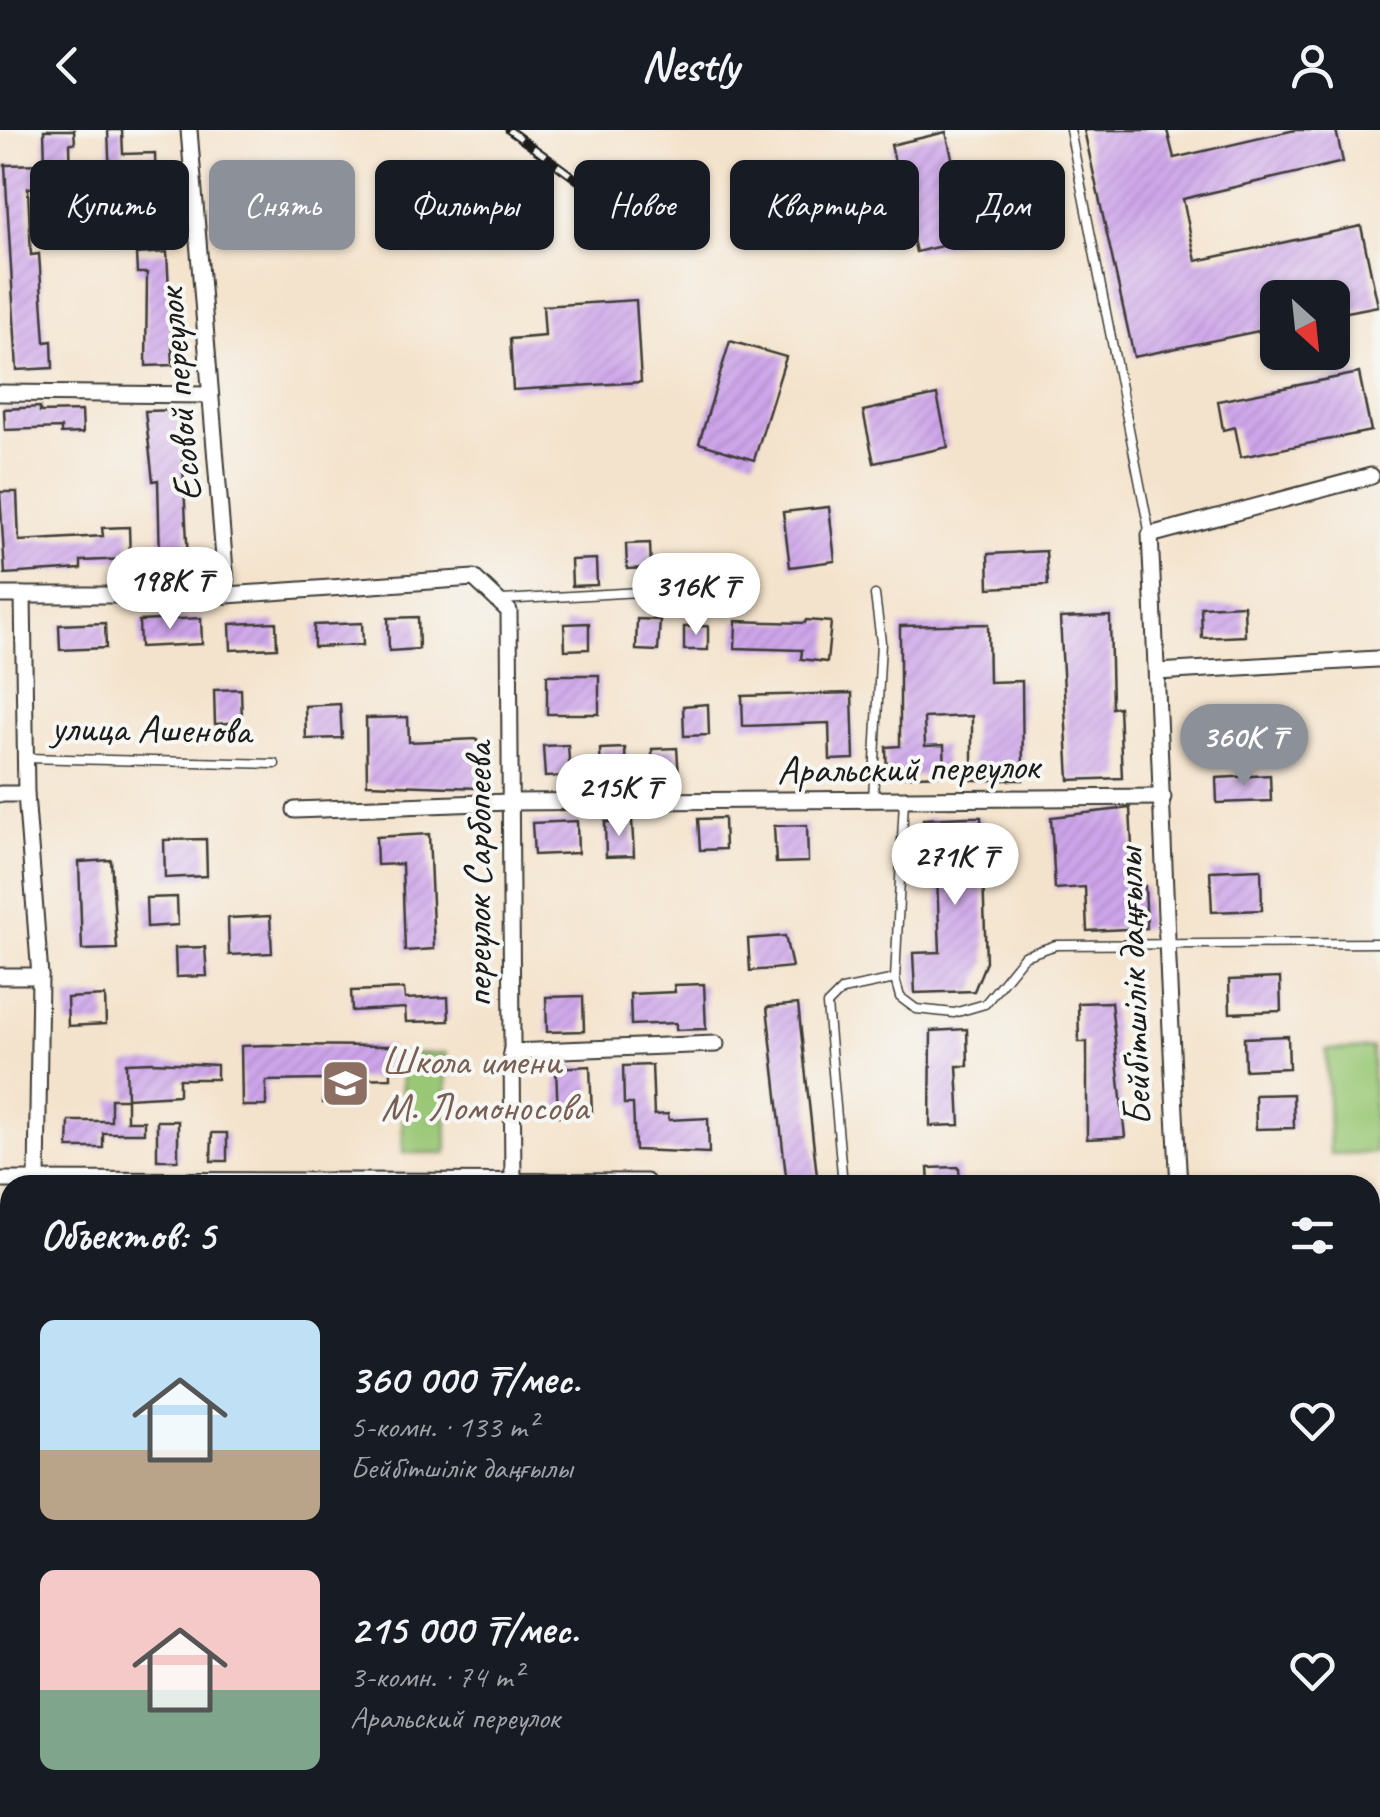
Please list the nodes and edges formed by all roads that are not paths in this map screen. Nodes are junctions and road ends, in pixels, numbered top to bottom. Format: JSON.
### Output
{"nodes":[{"id":1,"x":190,"y":130,"type":"edge"},
{"id":2,"x":1070,"y":130,"type":"edge"},
{"id":3,"x":0,"y":393,"type":"edge"},
{"id":4,"x":210,"y":395,"type":"junction"},
{"id":5,"x":1371,"y":476,"type":"dead end"},
{"id":6,"x":1150,"y":535,"type":"junction"},
{"id":7,"x":691,"y":589,"type":"dead end"},
{"id":8,"x":227,"y":594,"type":"junction"},
{"id":9,"x":0,"y":595,"type":"edge"},
{"id":10,"x":23,"y":595,"type":"junction"},
{"id":11,"x":875,"y":595,"type":"dead end"},
{"id":12,"x":497,"y":600,"type":"junction"},
{"id":13,"x":1376,"y":659,"type":"dead end"},
{"id":14,"x":1157,"y":672,"type":"junction"},
{"id":15,"x":25,"y":758,"type":"junction"},
{"id":16,"x":275,"y":764,"type":"dead end"},
{"id":17,"x":0,"y":794,"type":"edge"},
{"id":18,"x":26,"y":794,"type":"junction"},
{"id":19,"x":1163,"y":797,"type":"junction"},
{"id":20,"x":873,"y":800,"type":"junction"},
{"id":21,"x":904,"y":800,"type":"junction"},
{"id":22,"x":509,"y":802,"type":"junction"},
{"id":23,"x":294,"y":810,"type":"dead end"},
{"id":24,"x":1164,"y":941,"type":"junction"},
{"id":25,"x":1380,"y":944,"type":"edge"},
{"id":26,"x":0,"y":976,"type":"edge"},
{"id":27,"x":40,"y":976,"type":"junction"},
{"id":28,"x":895,"y":979,"type":"junction"},
{"id":29,"x":716,"y":1044,"type":"dead end"},
{"id":30,"x":511,"y":1052,"type":"junction"},
{"id":31,"x":37,"y":1175,"type":"edge"},
{"id":32,"x":513,"y":1175,"type":"edge"},
{"id":33,"x":843,"y":1175,"type":"edge"},
{"id":34,"x":1178,"y":1175,"type":"edge"}],
"edges":[{"from":1,"to":4,"type":"street","name":"Есовой переулок"},
{"from":2,"to":6,"type":"lane"},
{"from":3,"to":4,"type":"street"},
{"from":4,"to":8,"type":"street","name":"Есовой переулок"},
{"from":5,"to":6,"type":"street"},
{"from":6,"to":14,"type":"street","name":"Бейбітшілік даңғылы"},
{"from":7,"to":12,"type":"lane"},
{"from":8,"to":10,"type":"street"},
{"from":8,"to":12,"type":"street"},
{"from":9,"to":10,"type":"street"},
{"from":10,"to":15,"type":"street"},
{"from":11,"to":20,"type":"lane"},
{"from":12,"to":22,"type":"street","name":"переулок Сарбопеева"},
{"from":13,"to":14,"type":"street"},
{"from":14,"to":19,"type":"street","name":"Бейбітшілік даңғылы"},
{"from":15,"to":16,"type":"lane","name":"улица Ашенова"},
{"from":15,"to":18,"type":"street"},
{"from":17,"to":18,"type":"street","name":"улица Ашенова"},
{"from":18,"to":27,"type":"street"},
{"from":19,"to":21,"type":"street","name":"Аральский переулок"},
{"from":19,"to":24,"type":"street","name":"Бейбітшілік даңғылы"},
{"from":20,"to":21,"type":"street","name":"Аральский переулок"},
{"from":20,"to":22,"type":"street","name":"Аральский переулок"},
{"from":21,"to":28,"type":"lane"},
{"from":22,"to":23,"type":"street","name":"Аральский переулок"},
{"from":22,"to":30,"type":"street","name":"переулок Сарбопеева"},
{"from":24,"to":25,"type":"lane"},
{"from":24,"to":28,"type":"lane"},
{"from":24,"to":34,"type":"street","name":"Бейбітшілік даңғылы"},
{"from":26,"to":27,"type":"street"},
{"from":27,"to":31,"type":"street"},
{"from":28,"to":33,"type":"lane"},
{"from":29,"to":30,"type":"street"},
{"from":30,"to":32,"type":"street","name":"переулок Сарбопеева"}]}
